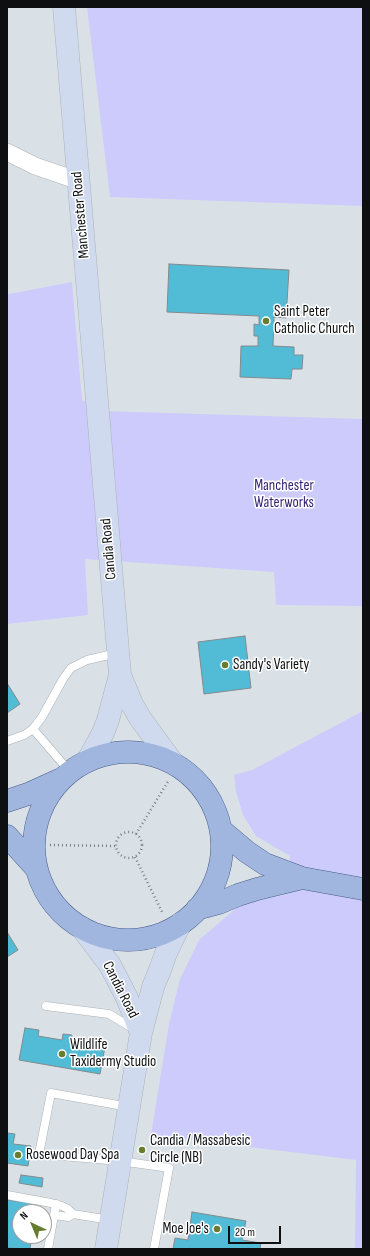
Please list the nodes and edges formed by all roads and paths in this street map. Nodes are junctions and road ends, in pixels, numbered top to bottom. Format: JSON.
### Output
{"nodes":[{"id":1,"x":64,"y":7,"type":"edge"},
{"id":2,"x":7,"y":152,"type":"edge"},
{"id":3,"x":79,"y":181,"type":"junction"},
{"id":4,"x":98,"y":423,"type":"joint"},
{"id":5,"x":118,"y":653,"type":"junction"},
{"id":6,"x":120,"y":675,"type":"junction"},
{"id":7,"x":33,"y":729,"type":"junction"},
{"id":8,"x":7,"y":741,"type":"edge"},
{"id":9,"x":88,"y":760,"type":"junction"},
{"id":10,"x":176,"y":765,"type":"junction"},
{"id":11,"x":66,"y":775,"type":"junction"},
{"id":12,"x":7,"y":801,"type":"edge"},
{"id":13,"x":221,"y":830,"type":"junction"},
{"id":14,"x":136,"y":834,"type":"junction"},
{"id":15,"x":7,"y":836,"type":"edge"},
{"id":16,"x":50,"y":845,"type":"dead end"},
{"id":17,"x":116,"y":846,"type":"junction"},
{"id":18,"x":135,"y":857,"type":"junction"},
{"id":19,"x":36,"y":869,"type":"junction"},
{"id":20,"x":302,"y":878,"type":"junction"},
{"id":21,"x":363,"y":889,"type":"edge"},
{"id":22,"x":197,"y":909,"type":"junction"},
{"id":23,"x":172,"y":920,"type":"junction"},
{"id":24,"x":82,"y":928,"type":"junction"},
{"id":25,"x":46,"y":1006,"type":"dead end"},
{"id":26,"x":141,"y":1033,"type":"junction"},
{"id":27,"x":130,"y":1108,"type":"junction"},
{"id":28,"x":120,"y":1161,"type":"junction"},
{"id":29,"x":7,"y":1195,"type":"edge"},
{"id":30,"x":56,"y":1204,"type":"junction"},
{"id":31,"x":73,"y":1214,"type":"junction"},
{"id":32,"x":54,"y":1215,"type":"junction"},
{"id":33,"x":111,"y":1220,"type":"junction"},
{"id":34,"x":48,"y":1249,"type":"edge"},
{"id":35,"x":106,"y":1249,"type":"edge"},
{"id":36,"x":154,"y":1249,"type":"edge"}],
"edges":[{"from":1,"to":3,"type":"main road","name":"Manchester Road"},
{"from":2,"to":3,"type":"street"},
{"from":3,"to":4,"type":"main road","name":"Manchester Road"},
{"from":4,"to":5,"type":"main road","name":"Candia Road"},
{"from":5,"to":6,"type":"main road","name":"Candia Road"},
{"from":5,"to":7,"type":"lane"},
{"from":6,"to":9,"type":"main road","name":"Candia Road"},
{"from":6,"to":10,"type":"main road","name":"Candia Road"},
{"from":7,"to":8,"type":"lane"},
{"from":7,"to":11,"type":"lane"},
{"from":9,"to":10,"type":"main road"},
{"from":9,"to":11,"type":"main road"},
{"from":10,"to":13,"type":"main road"},
{"from":10,"to":14,"type":"path"},
{"from":11,"to":12,"type":"main road"},
{"from":11,"to":19,"type":"main road"},
{"from":13,"to":20,"type":"main road"},
{"from":13,"to":22,"type":"main road"},
{"from":14,"to":17,"type":"path"},
{"from":14,"to":18,"type":"path"},
{"from":15,"to":19,"type":"main road"},
{"from":16,"to":17,"type":"path"},
{"from":17,"to":18,"type":"path"},
{"from":18,"to":23,"type":"path"},
{"from":19,"to":24,"type":"main road"},
{"from":20,"to":21,"type":"main road"},
{"from":20,"to":22,"type":"main road"},
{"from":22,"to":23,"type":"main road"},
{"from":23,"to":24,"type":"main road"},
{"from":23,"to":26,"type":"main road","name":"Candia Road"},
{"from":24,"to":26,"type":"main road","name":"Candia Road"},
{"from":25,"to":26,"type":"lane"},
{"from":26,"to":27,"type":"main road","name":"Candia Road"},
{"from":27,"to":28,"type":"main road","name":"Candia Road"},
{"from":27,"to":28,"type":"lane"},
{"from":28,"to":33,"type":"main road","name":"Candia Road"},
{"from":28,"to":36,"type":"lane"},
{"from":29,"to":30,"type":"lane"},
{"from":30,"to":31,"type":"lane"},
{"from":30,"to":32,"type":"lane"},
{"from":31,"to":32,"type":"lane"},
{"from":31,"to":33,"type":"lane"},
{"from":32,"to":34,"type":"lane"},
{"from":33,"to":35,"type":"main road","name":"Candia Road"}]}
